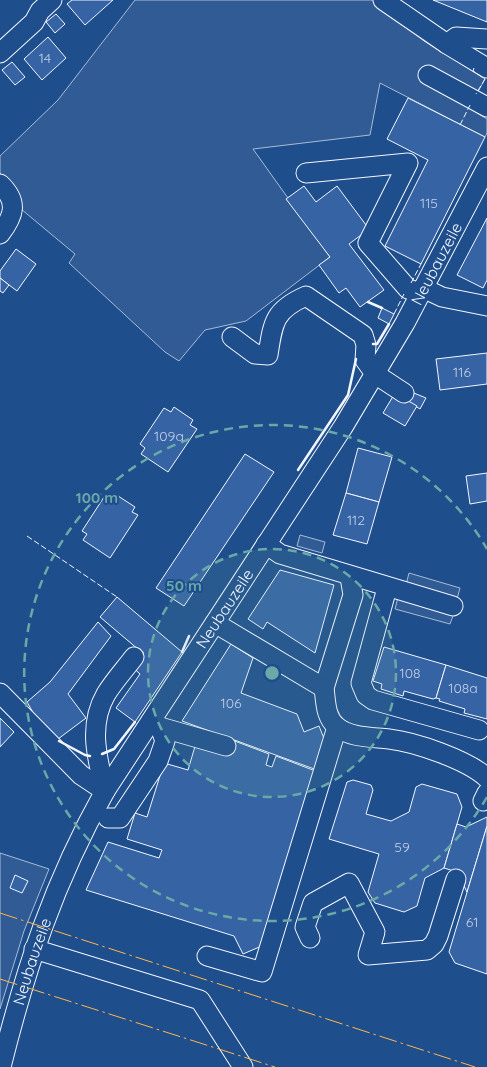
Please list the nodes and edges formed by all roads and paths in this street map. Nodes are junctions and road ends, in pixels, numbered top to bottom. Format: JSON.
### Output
{"nodes":[{"id":1,"x":383,"y":0,"type":"edge"},
{"id":2,"x":41,"y":4,"type":"edge"},
{"id":3,"x":487,"y":39,"type":"edge"},
{"id":4,"x":446,"y":44,"type":"junction"},
{"id":5,"x":0,"y":53,"type":"edge"},
{"id":6,"x":487,"y":68,"type":"edge"},
{"id":7,"x":428,"y":75,"type":"dead end"},
{"id":8,"x":487,"y":107,"type":"edge"},
{"id":9,"x":487,"y":166,"type":"edge"},
{"id":10,"x":306,"y":173,"type":"dead end"},
{"id":11,"x":0,"y":184,"type":"edge"},
{"id":12,"x":0,"y":234,"type":"edge"},
{"id":13,"x":421,"y":291,"type":"junction"},
{"id":14,"x":487,"y":306,"type":"edge"},
{"id":15,"x":232,"y":337,"type":"dead end"},
{"id":16,"x":375,"y":374,"type":"junction"},
{"id":17,"x":404,"y":393,"type":"dead end"},
{"id":18,"x":266,"y":544,"type":"junction"},
{"id":19,"x":350,"y":577,"type":"junction"},
{"id":20,"x":387,"y":588,"type":"junction"},
{"id":21,"x":453,"y":606,"type":"dead end"},
{"id":22,"x":215,"y":623,"type":"junction"},
{"id":23,"x":134,"y":657,"type":"dead end"},
{"id":24,"x":324,"y":688,"type":"junction"},
{"id":25,"x":0,"y":692,"type":"edge"},
{"id":26,"x":155,"y":724,"type":"junction"},
{"id":27,"x":337,"y":727,"type":"junction"},
{"id":28,"x":479,"y":730,"type":"dead end"},
{"id":29,"x":226,"y":746,"type":"dead end"},
{"id":30,"x":487,"y":778,"type":"edge"},
{"id":31,"x":105,"y":791,"type":"junction"},
{"id":32,"x":108,"y":818,"type":"dead end"},
{"id":33,"x":456,"y":879,"type":"dead end"},
{"id":34,"x":310,"y":938,"type":"dead end"},
{"id":35,"x":34,"y":948,"type":"junction"},
{"id":36,"x":207,"y":956,"type":"dead end"},
{"id":37,"x":1,"y":1067,"type":"edge"},
{"id":38,"x":243,"y":1067,"type":"edge"}],
"edges":[{"from":1,"to":4,"type":"street"},
{"from":2,"to":5,"type":"street"},
{"from":3,"to":4,"type":"street"},
{"from":4,"to":6,"type":"street"},
{"from":7,"to":8,"type":"street"},
{"from":9,"to":13,"type":"street","name":"Neubauzeile"},
{"from":10,"to":13,"type":"street"},
{"from":11,"to":12,"type":"street"},
{"from":13,"to":14,"type":"street"},
{"from":13,"to":16,"type":"street","name":"Neubauzeile"},
{"from":15,"to":16,"type":"street"},
{"from":16,"to":17,"type":"street"},
{"from":16,"to":18,"type":"street","name":"Neubauzeile"},
{"from":18,"to":19,"type":"street"},
{"from":18,"to":22,"type":"street","name":"Neubauzeile"},
{"from":19,"to":20,"type":"street"},
{"from":19,"to":24,"type":"street"},
{"from":20,"to":21,"type":"street"},
{"from":20,"to":28,"type":"street"},
{"from":22,"to":24,"type":"street"},
{"from":22,"to":26,"type":"street","name":"Neubauzeile"},
{"from":23,"to":31,"type":"street"},
{"from":24,"to":27,"type":"street"},
{"from":25,"to":31,"type":"street"},
{"from":26,"to":29,"type":"street"},
{"from":26,"to":31,"type":"street","name":"Neubauzeile"},
{"from":26,"to":32,"type":"street"},
{"from":27,"to":30,"type":"street"},
{"from":27,"to":36,"type":"street"},
{"from":31,"to":35,"type":"street","name":"Neubauzeile"},
{"from":33,"to":34,"type":"street"},
{"from":35,"to":37,"type":"street","name":"Neubauzeile"},
{"from":35,"to":38,"type":"street"}]}
